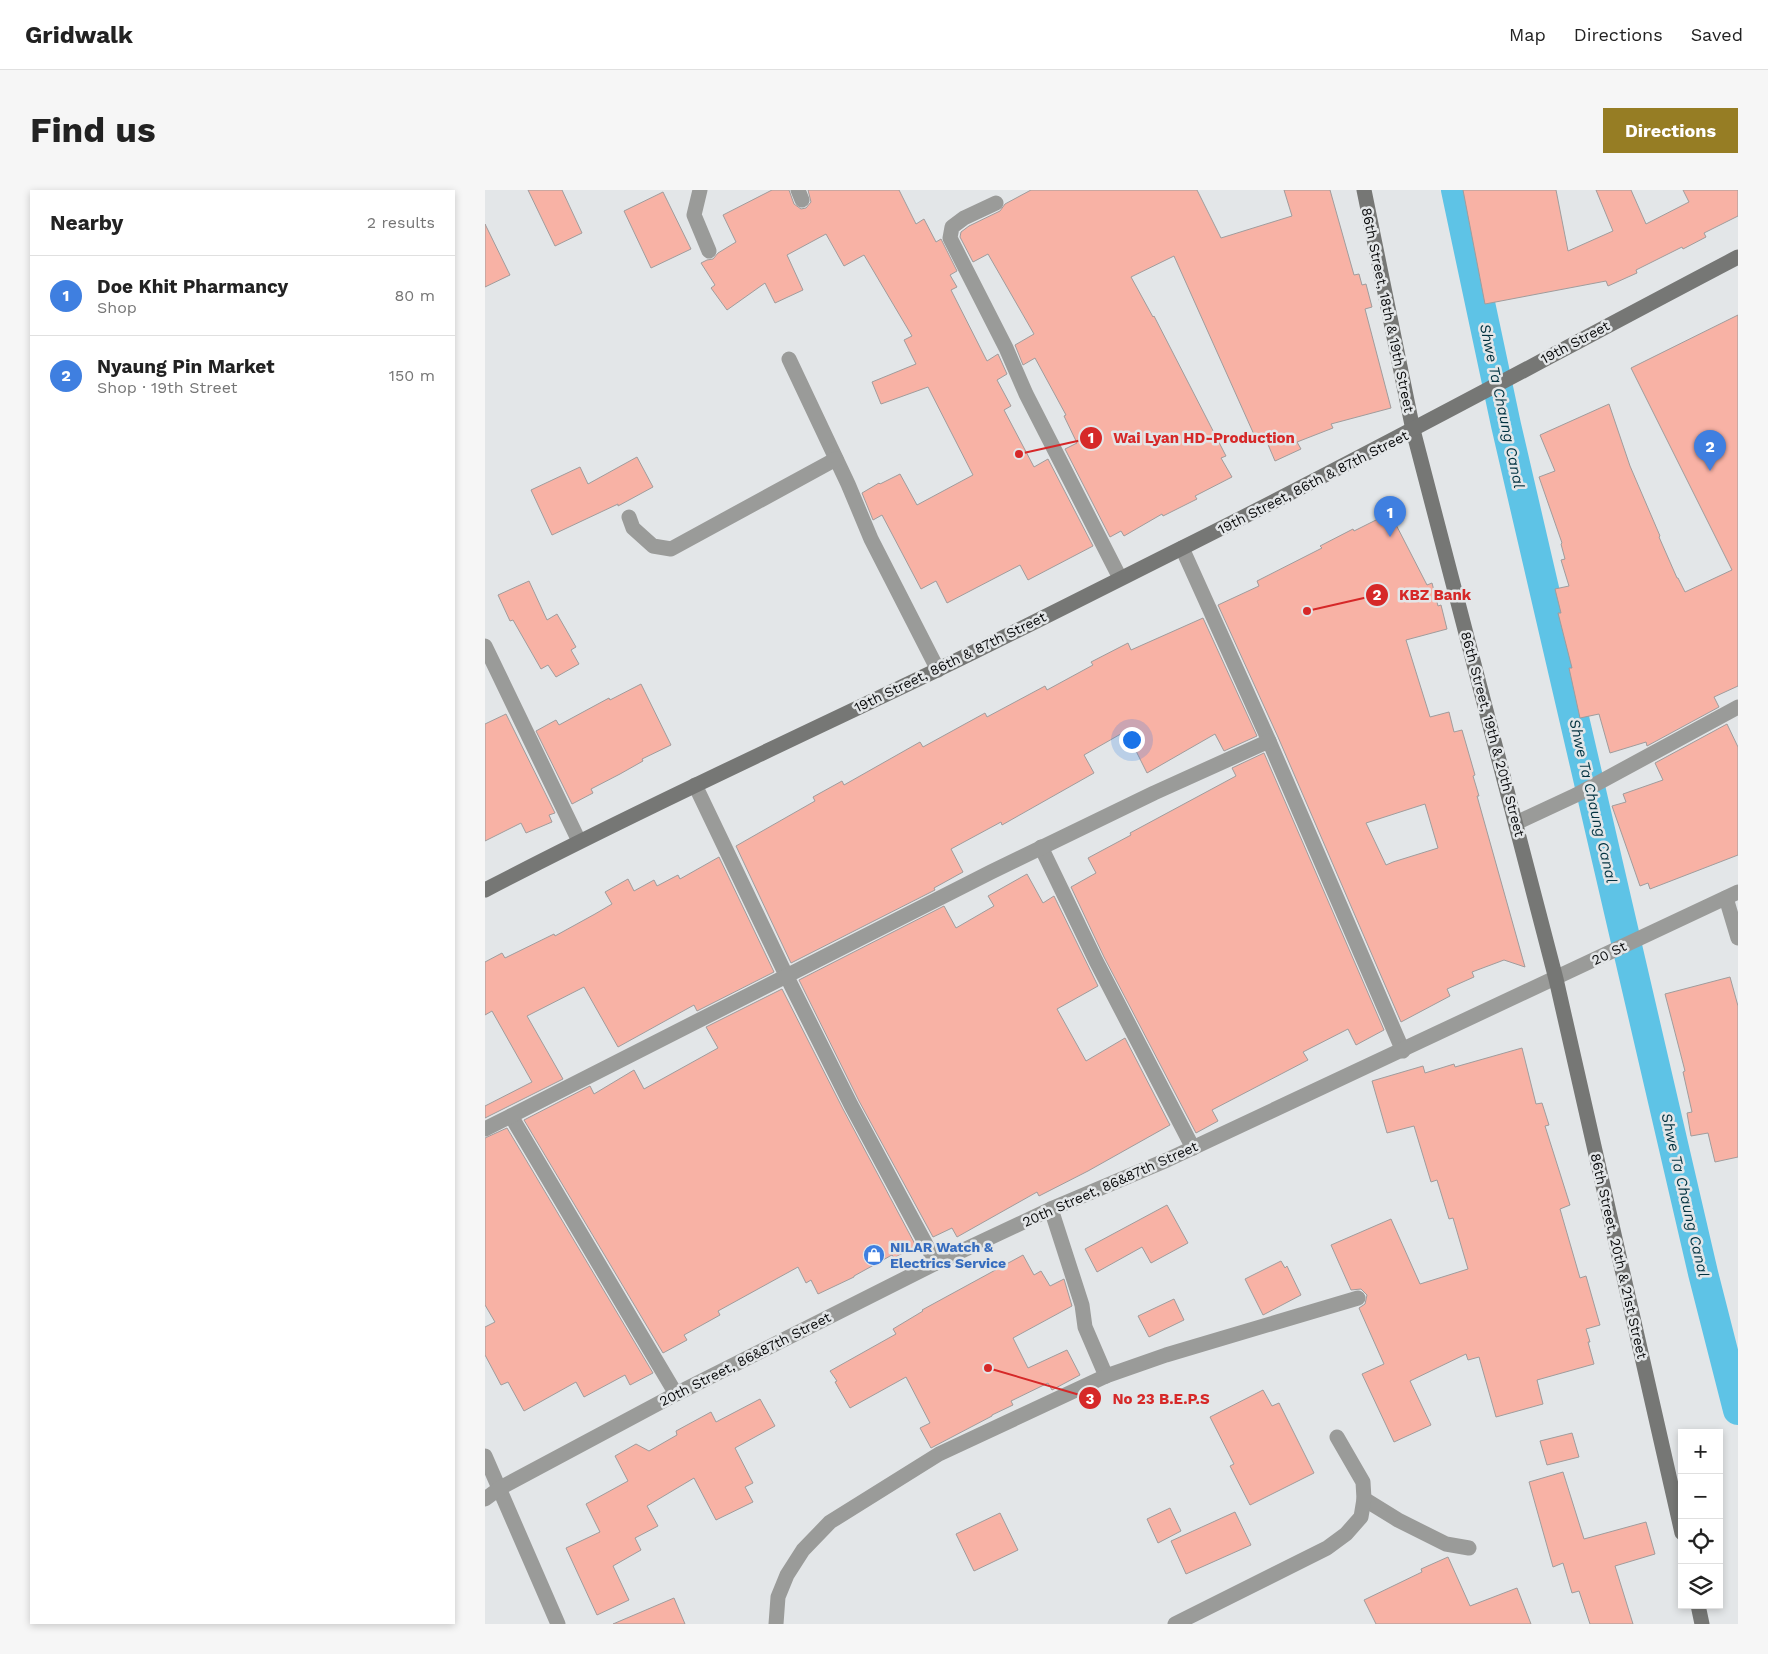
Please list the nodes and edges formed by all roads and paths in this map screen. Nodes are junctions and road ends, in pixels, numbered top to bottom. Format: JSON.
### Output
{"nodes":[{"id":1,"x":700,"y":190,"type":"edge"},
{"id":2,"x":1364,"y":190,"type":"edge"},
{"id":3,"x":996,"y":202,"type":"dead end"},
{"id":4,"x":709,"y":251,"type":"dead end"},
{"id":5,"x":1738,"y":257,"type":"edge"},
{"id":6,"x":789,"y":360,"type":"dead end"},
{"id":7,"x":1413,"y":430,"type":"junction"},
{"id":8,"x":836,"y":459,"type":"junction"},
{"id":9,"x":629,"y":517,"type":"dead end"},
{"id":10,"x":1182,"y":548,"type":"junction"},
{"id":11,"x":1120,"y":578,"type":"junction"},
{"id":12,"x":485,"y":646,"type":"edge"},
{"id":13,"x":938,"y":670,"type":"junction"},
{"id":14,"x":1738,"y":707,"type":"edge"},
{"id":15,"x":1269,"y":741,"type":"junction"},
{"id":16,"x":695,"y":785,"type":"junction"},
{"id":17,"x":1516,"y":823,"type":"junction"},
{"id":18,"x":579,"y":841,"type":"junction"},
{"id":19,"x":1041,"y":847,"type":"junction"},
{"id":20,"x":485,"y":890,"type":"edge"},
{"id":21,"x":1732,"y":895,"type":"edge"},
{"id":22,"x":1738,"y":938,"type":"edge"},
{"id":23,"x":786,"y":975,"type":"junction"},
{"id":24,"x":1556,"y":979,"type":"junction"},
{"id":25,"x":1403,"y":1051,"type":"junction"},
{"id":26,"x":511,"y":1116,"type":"junction"},
{"id":27,"x":485,"y":1129,"type":"edge"},
{"id":28,"x":1193,"y":1148,"type":"junction"},
{"id":29,"x":1051,"y":1209,"type":"junction"},
{"id":30,"x":936,"y":1263,"type":"junction"},
{"id":31,"x":1358,"y":1298,"type":"dead end"},
{"id":32,"x":1106,"y":1376,"type":"junction"},
{"id":33,"x":676,"y":1394,"type":"junction"},
{"id":34,"x":1337,"y":1437,"type":"dead end"},
{"id":35,"x":485,"y":1456,"type":"edge"},
{"id":36,"x":500,"y":1488,"type":"junction"},
{"id":37,"x":485,"y":1499,"type":"edge"},
{"id":38,"x":1364,"y":1499,"type":"junction"},
{"id":39,"x":1679,"y":1519,"type":"edge"},
{"id":40,"x":1469,"y":1548,"type":"dead end"},
{"id":41,"x":1699,"y":1609,"type":"edge"},
{"id":42,"x":558,"y":1624,"type":"edge"},
{"id":43,"x":776,"y":1624,"type":"edge"},
{"id":44,"x":1175,"y":1624,"type":"edge"},
{"id":45,"x":1702,"y":1624,"type":"edge"}],
"edges":[{"from":1,"to":4,"type":"street"},
{"from":2,"to":7,"type":"street","name":"86th Street, 18th & 19th Street"},
{"from":3,"to":11,"type":"street"},
{"from":5,"to":7,"type":"street","name":"19th Street"},
{"from":6,"to":8,"type":"street"},
{"from":7,"to":10,"type":"street","name":"19th Street, 86th & 87th Street"},
{"from":7,"to":17,"type":"street","name":"86th Street, 19th & 20th Street"},
{"from":8,"to":9,"type":"street"},
{"from":8,"to":13,"type":"street"},
{"from":10,"to":11,"type":"street","name":"19th Street, 86th & 87th Street"},
{"from":10,"to":15,"type":"street"},
{"from":11,"to":13,"type":"street","name":"19th Street, 86th & 87th Street"},
{"from":12,"to":18,"type":"street"},
{"from":13,"to":16,"type":"street","name":"19th Street, 86th & 87th Street"},
{"from":14,"to":17,"type":"street"},
{"from":15,"to":19,"type":"street"},
{"from":15,"to":25,"type":"street"},
{"from":16,"to":18,"type":"street","name":"19th Street, 86th & 87th Street"},
{"from":16,"to":23,"type":"street"},
{"from":17,"to":24,"type":"street","name":"86th Street, 19th & 20th Street"},
{"from":18,"to":20,"type":"street","name":"19th Street, 86th & 87th Street"},
{"from":19,"to":23,"type":"street"},
{"from":19,"to":28,"type":"street"},
{"from":21,"to":22,"type":"street"},
{"from":21,"to":24,"type":"street","name":"20 St"},
{"from":23,"to":26,"type":"street"},
{"from":23,"to":30,"type":"street"},
{"from":24,"to":25,"type":"street","name":"20th Street, 86&87th Street"},
{"from":24,"to":39,"type":"street","name":"86th Street, 20th & 21st Street"},
{"from":25,"to":28,"type":"street","name":"20th Street, 86&87th Street"},
{"from":26,"to":27,"type":"street"},
{"from":26,"to":33,"type":"street"},
{"from":28,"to":29,"type":"street","name":"20th Street, 86&87th Street"},
{"from":29,"to":30,"type":"street","name":"20th Street, 86&87th Street"},
{"from":29,"to":32,"type":"street"},
{"from":30,"to":33,"type":"street","name":"20th Street, 86&87th Street"},
{"from":31,"to":32,"type":"street"},
{"from":32,"to":43,"type":"street"},
{"from":33,"to":36,"type":"street","name":"20th Street, 86&87th Street"},
{"from":34,"to":38,"type":"street"},
{"from":35,"to":36,"type":"street"},
{"from":36,"to":37,"type":"street","name":"20th Street, 86&87th Street"},
{"from":36,"to":42,"type":"street"},
{"from":38,"to":40,"type":"street"},
{"from":38,"to":44,"type":"street"},
{"from":41,"to":45,"type":"street"}]}
